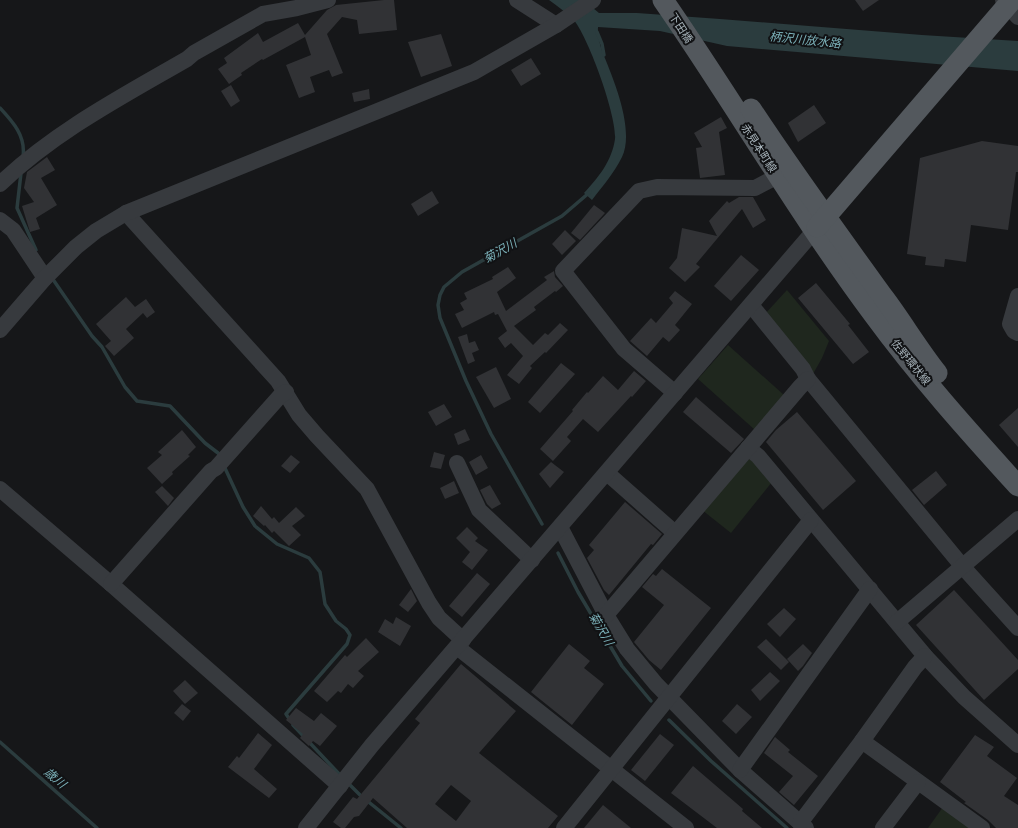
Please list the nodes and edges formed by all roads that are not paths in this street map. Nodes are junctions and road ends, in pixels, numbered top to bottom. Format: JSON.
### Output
{"nodes":[{"id":1,"x":328,"y":0,"type":"edge"},
{"id":2,"x":517,"y":0,"type":"edge"},
{"id":3,"x":592,"y":1,"type":"edge"},
{"id":4,"x":673,"y":3,"type":"edge"},
{"id":5,"x":1010,"y":6,"type":"edge"},
{"id":6,"x":562,"y":21,"type":"junction"},
{"id":7,"x":703,"y":48,"type":"junction"},
{"id":8,"x":778,"y":176,"type":"junction"},
{"id":9,"x":0,"y":184,"type":"edge"},
{"id":10,"x":126,"y":213,"type":"junction"},
{"id":11,"x":0,"y":220,"type":"edge"},
{"id":12,"x":820,"y":224,"type":"junction"},
{"id":13,"x":45,"y":278,"type":"junction"},
{"id":14,"x":1018,"y":296,"type":"edge"},
{"id":15,"x":751,"y":305,"type":"junction"},
{"id":16,"x":0,"y":330,"type":"edge"},
{"id":17,"x":1018,"y":333,"type":"edge"},
{"id":18,"x":808,"y":379,"type":"junction"},
{"id":19,"x":286,"y":392,"type":"junction"},
{"id":20,"x":675,"y":393,"type":"junction"},
{"id":21,"x":748,"y":448,"type":"junction"},
{"id":22,"x":457,"y":463,"type":"dead end"},
{"id":23,"x":1018,"y":467,"type":"edge"},
{"id":24,"x":607,"y":473,"type":"junction"},
{"id":25,"x":1018,"y":486,"type":"edge"},
{"id":26,"x":0,"y":489,"type":"edge"},
{"id":27,"x":1018,"y":519,"type":"edge"},
{"id":28,"x":811,"y":520,"type":"junction"},
{"id":29,"x":560,"y":527,"type":"junction"},
{"id":30,"x":675,"y":533,"type":"junction"},
{"id":31,"x":532,"y":560,"type":"junction"},
{"id":32,"x":963,"y":567,"type":"junction"},
{"id":33,"x":111,"y":584,"type":"junction"},
{"id":34,"x":870,"y":589,"type":"junction"},
{"id":35,"x":606,"y":615,"type":"junction"},
{"id":36,"x":897,"y":622,"type":"junction"},
{"id":37,"x":1018,"y":628,"type":"edge"},
{"id":38,"x":460,"y":643,"type":"junction"},
{"id":39,"x":925,"y":656,"type":"junction"},
{"id":40,"x":669,"y":698,"type":"junction"},
{"id":41,"x":862,"y":741,"type":"junction"},
{"id":42,"x":1018,"y":745,"type":"edge"},
{"id":43,"x":612,"y":769,"type":"junction"},
{"id":44,"x":740,"y":770,"type":"junction"},
{"id":45,"x":918,"y":782,"type":"junction"},
{"id":46,"x":340,"y":786,"type":"junction"},
{"id":47,"x":803,"y":825,"type":"edge"},
{"id":48,"x":306,"y":828,"type":"edge"},
{"id":49,"x":564,"y":828,"type":"edge"},
{"id":50,"x":686,"y":828,"type":"edge"},
{"id":51,"x":883,"y":828,"type":"edge"},
{"id":52,"x":982,"y":828,"type":"edge"}],
"edges":[{"from":1,"to":9,"type":"street"},
{"from":2,"to":6,"type":"street"},
{"from":3,"to":6,"type":"street"},
{"from":4,"to":7,"type":"main road","name":"下田橋"},
{"from":5,"to":12,"type":"main road"},
{"from":6,"to":10,"type":"street"},
{"from":7,"to":8,"type":"main road","name":"赤見本町線"},
{"from":7,"to":12,"type":"main road","name":"赤見本町線"},
{"from":8,"to":12,"type":"main road","name":"赤見本町線"},
{"from":8,"to":20,"type":"street"},
{"from":10,"to":13,"type":"street"},
{"from":10,"to":19,"type":"street"},
{"from":11,"to":13,"type":"street"},
{"from":12,"to":15,"type":"street"},
{"from":12,"to":23,"type":"main road","name":"佐野環状線"},
{"from":12,"to":25,"type":"main road","name":"佐野環状線"},
{"from":13,"to":16,"type":"street"},
{"from":14,"to":17,"type":"street"},
{"from":15,"to":18,"type":"street"},
{"from":15,"to":20,"type":"street"},
{"from":18,"to":21,"type":"street"},
{"from":18,"to":32,"type":"street"},
{"from":19,"to":33,"type":"street"},
{"from":19,"to":38,"type":"street"},
{"from":20,"to":24,"type":"street"},
{"from":21,"to":28,"type":"street"},
{"from":21,"to":30,"type":"street"},
{"from":22,"to":31,"type":"street"},
{"from":24,"to":29,"type":"street"},
{"from":24,"to":30,"type":"street"},
{"from":26,"to":33,"type":"street"},
{"from":27,"to":32,"type":"street"},
{"from":28,"to":34,"type":"street"},
{"from":28,"to":40,"type":"street"},
{"from":29,"to":31,"type":"street"},
{"from":29,"to":35,"type":"street"},
{"from":30,"to":35,"type":"street"},
{"from":31,"to":38,"type":"street"},
{"from":32,"to":36,"type":"street"},
{"from":32,"to":37,"type":"street"},
{"from":33,"to":46,"type":"street"},
{"from":34,"to":36,"type":"street"},
{"from":34,"to":44,"type":"street"},
{"from":35,"to":40,"type":"street"},
{"from":36,"to":39,"type":"street"},
{"from":38,"to":43,"type":"street"},
{"from":38,"to":46,"type":"street"},
{"from":39,"to":41,"type":"street"},
{"from":39,"to":42,"type":"street"},
{"from":40,"to":43,"type":"street"},
{"from":40,"to":44,"type":"street"},
{"from":41,"to":45,"type":"street"},
{"from":41,"to":47,"type":"street"},
{"from":43,"to":49,"type":"street"},
{"from":43,"to":50,"type":"street"},
{"from":44,"to":47,"type":"street"},
{"from":45,"to":51,"type":"street"},
{"from":45,"to":52,"type":"street"},
{"from":46,"to":48,"type":"street"}]}
